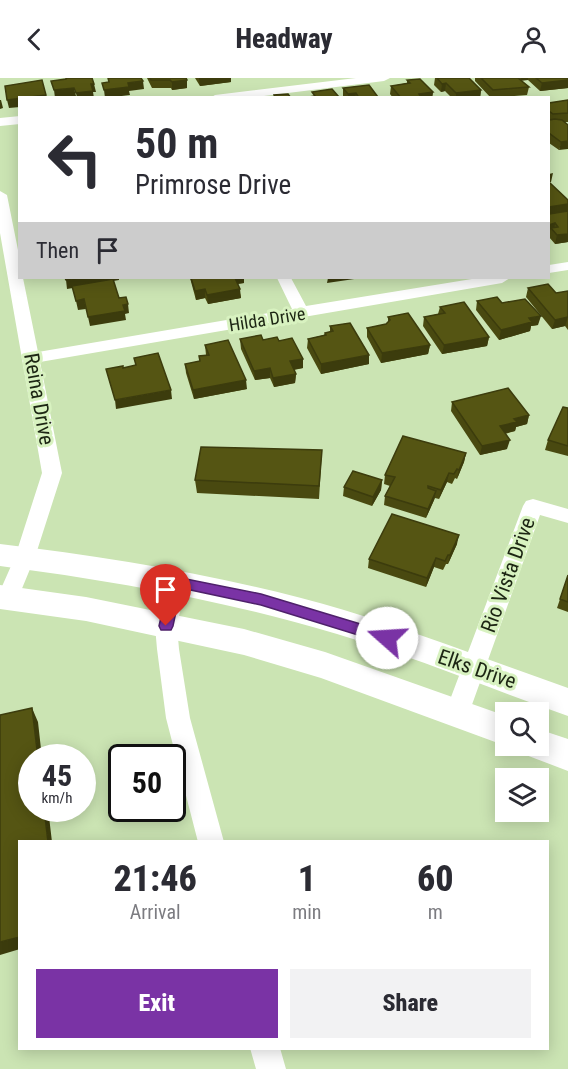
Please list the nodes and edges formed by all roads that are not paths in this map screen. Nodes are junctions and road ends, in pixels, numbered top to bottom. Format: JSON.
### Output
{"nodes":[{"id":1,"x":384,"y":78,"type":"edge"},
{"id":2,"x":232,"y":96,"type":"edge"},
{"id":3,"x":18,"y":120,"type":"edge"},
{"id":4,"x":0,"y":122,"type":"edge"},
{"id":5,"x":0,"y":195,"type":"edge"},
{"id":6,"x":568,"y":266,"type":"edge"},
{"id":7,"x":550,"y":269,"type":"edge"},
{"id":8,"x":285,"y":279,"type":"edge"},
{"id":9,"x":496,"y":279,"type":"edge"},
{"id":10,"x":302,"y":313,"type":"junction"},
{"id":11,"x":31,"y":358,"type":"junction"},
{"id":12,"x":568,"y":516,"type":"edge"},
{"id":13,"x":13,"y":556,"type":"edge"},
{"id":14,"x":176,"y":582,"type":"junction"},
{"id":15,"x":4,"y":597,"type":"edge"},
{"id":16,"x":166,"y":626,"type":"junction"},
{"id":17,"x":475,"y":668,"type":"junction"},
{"id":18,"x":568,"y":702,"type":"edge"},
{"id":19,"x":457,"y":713,"type":"junction"},
{"id":20,"x":495,"y":727,"type":"edge"},
{"id":21,"x":549,"y":748,"type":"edge"},
{"id":22,"x":568,"y":755,"type":"edge"},
{"id":23,"x":209,"y":840,"type":"edge"},
{"id":24,"x":266,"y":1050,"type":"edge"},
{"id":25,"x":271,"y":1069,"type":"edge"}],
"edges":[{"from":1,"to":2,"type":"street"},
{"from":3,"to":4,"type":"street"},
{"from":5,"to":11,"type":"street","name":"Reina Drive"},
{"from":6,"to":7,"type":"street"},
{"from":8,"to":10,"type":"street"},
{"from":9,"to":10,"type":"street","name":"Hilda Drive"},
{"from":10,"to":11,"type":"street","name":"Hilda Drive"},
{"from":11,"to":13,"type":"street","name":"Reina Drive"},
{"from":12,"to":17,"type":"street","name":"Rio Vista Drive"},
{"from":13,"to":14,"type":"main road","name":"Elks Drive"},
{"from":13,"to":15,"type":"street","name":"Reina Drive"},
{"from":14,"to":16,"type":"street"},
{"from":14,"to":17,"type":"main road","name":"Elks Drive"},
{"from":15,"to":16,"type":"main road"},
{"from":16,"to":19,"type":"main road"},
{"from":16,"to":23,"type":"street"},
{"from":17,"to":18,"type":"main road","name":"Elks Drive"},
{"from":17,"to":19,"type":"street","name":"Rio Vista Drive"},
{"from":19,"to":20,"type":"main road"},
{"from":21,"to":22,"type":"main road"},
{"from":24,"to":25,"type":"street"}]}
